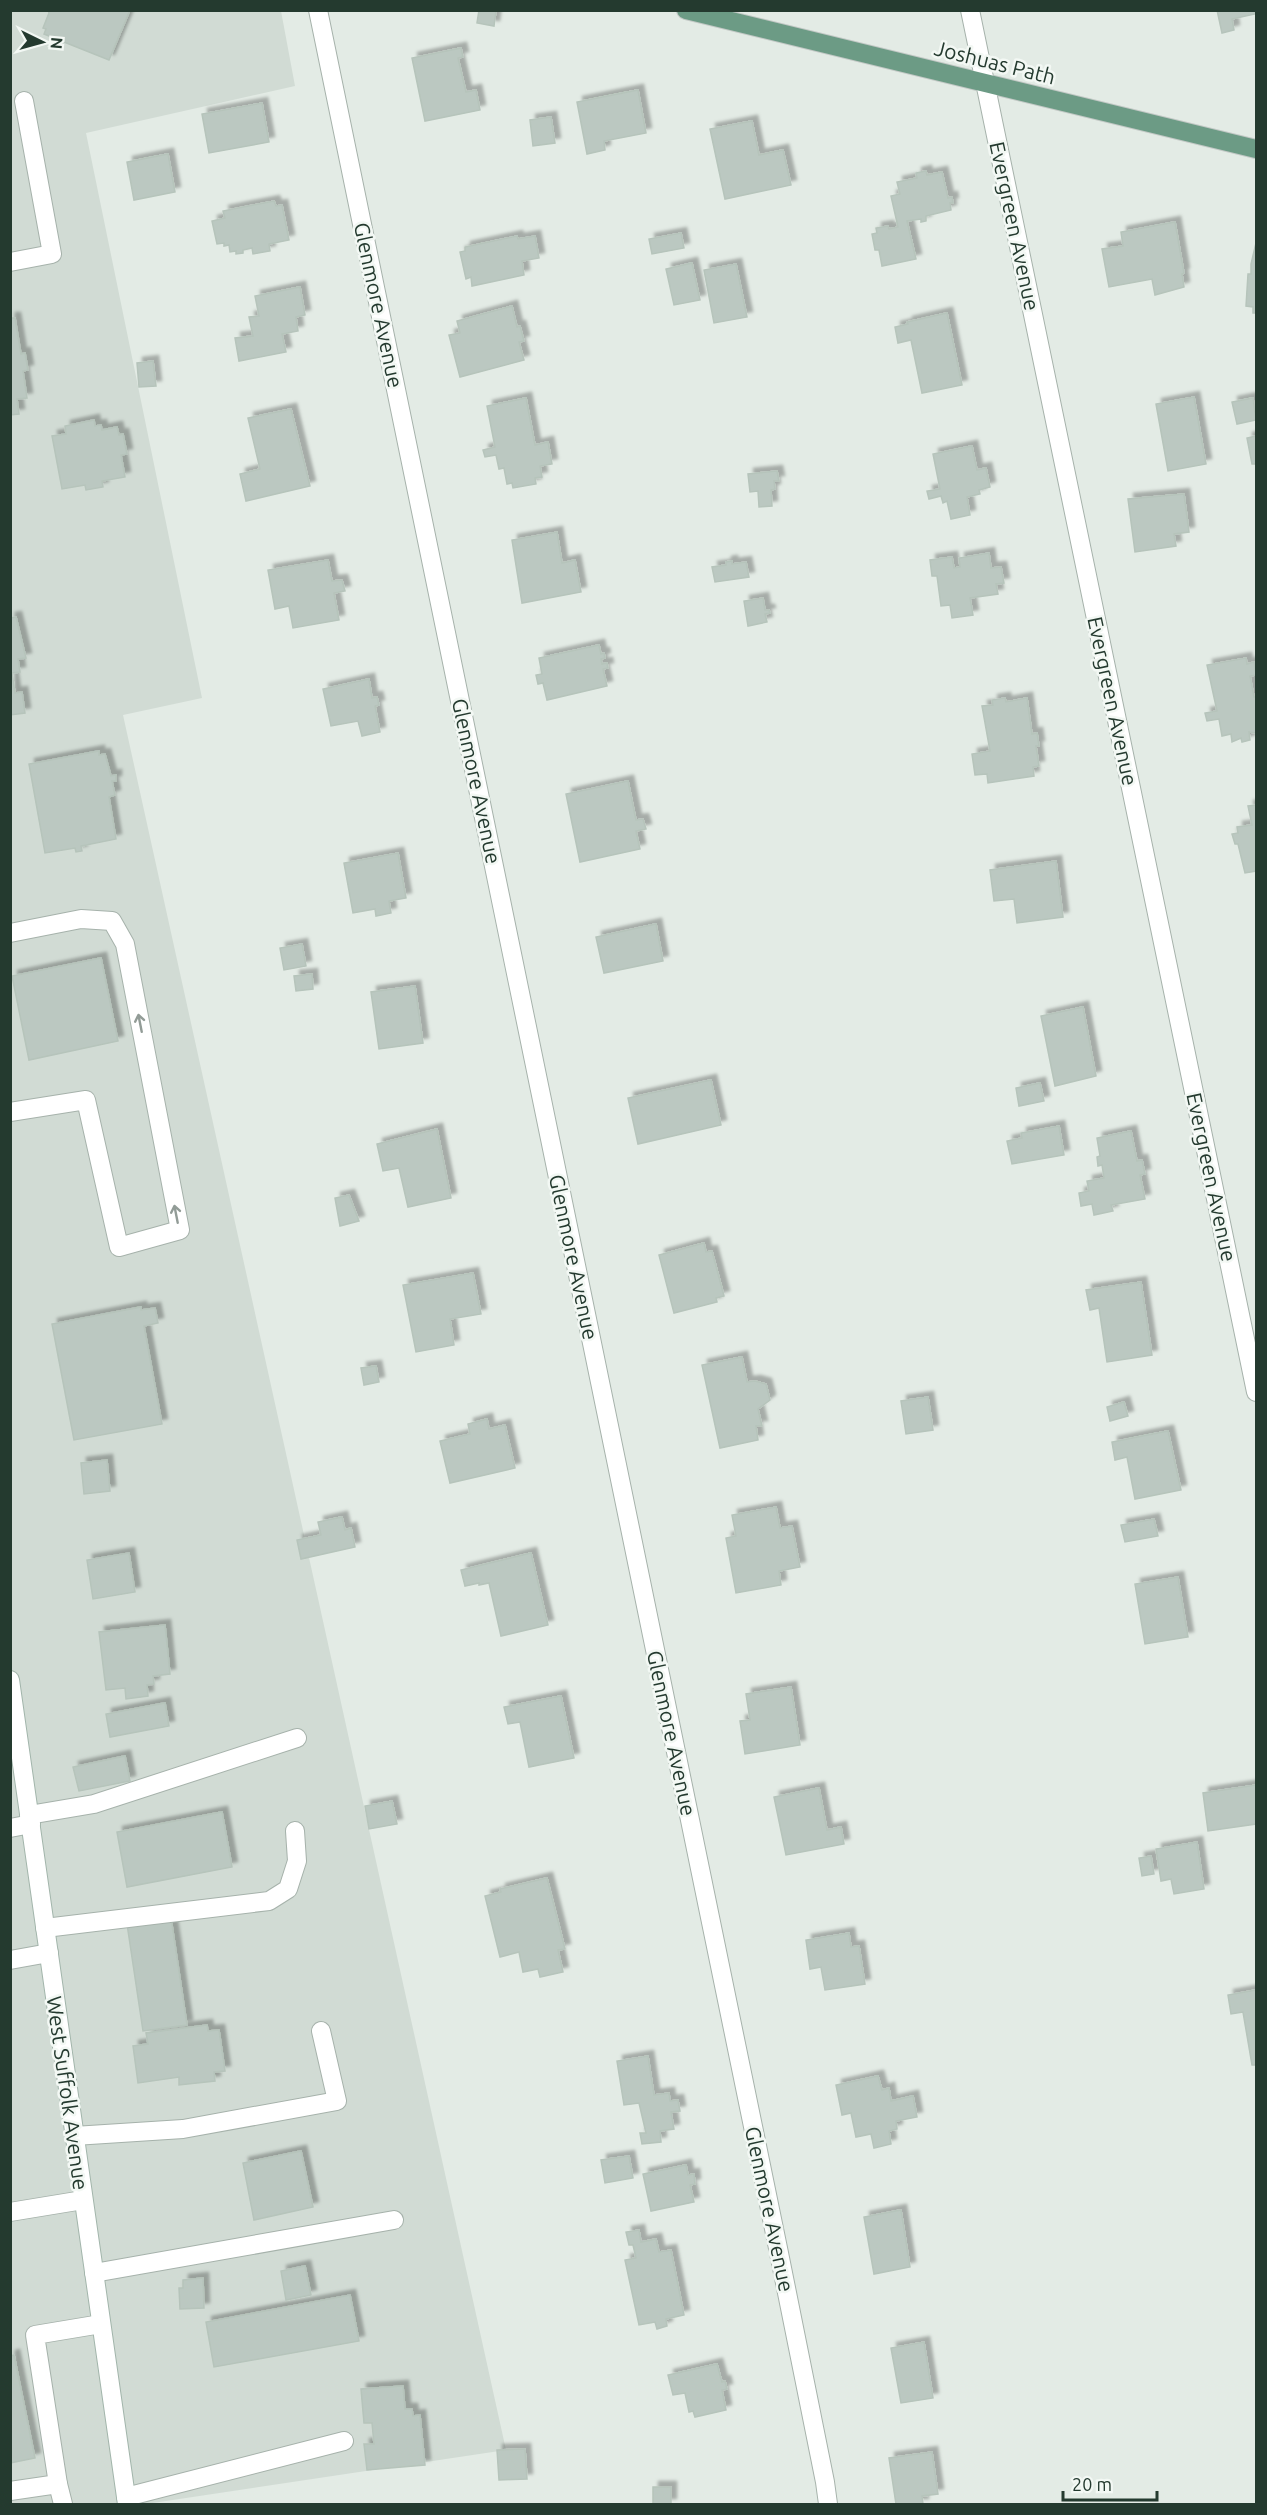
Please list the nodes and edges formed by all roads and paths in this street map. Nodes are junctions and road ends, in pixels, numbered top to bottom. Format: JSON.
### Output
{"nodes":[{"id":1,"x":318,"y":10,"type":"edge"},
{"id":2,"x":686,"y":10,"type":"edge"},
{"id":3,"x":705,"y":10,"type":"edge"},
{"id":4,"x":970,"y":10,"type":"edge"},
{"id":5,"x":722,"y":18,"type":"junction"},
{"id":6,"x":985,"y":83,"type":"junction"},
{"id":7,"x":24,"y":101,"type":"dead end"},
{"id":8,"x":1257,"y":149,"type":"edge"},
{"id":9,"x":10,"y":262,"type":"edge"},
{"id":10,"x":10,"y":933,"type":"edge"},
{"id":11,"x":10,"y":1112,"type":"edge"},
{"id":12,"x":1257,"y":1392,"type":"edge"},
{"id":13,"x":10,"y":1680,"type":"edge"},
{"id":14,"x":297,"y":1738,"type":"dead end"},
{"id":15,"x":30,"y":1820,"type":"junction"},
{"id":16,"x":10,"y":1828,"type":"edge"},
{"id":17,"x":295,"y":1831,"type":"dead end"},
{"id":18,"x":45,"y":1928,"type":"junction"},
{"id":19,"x":49,"y":1953,"type":"junction"},
{"id":20,"x":10,"y":1960,"type":"edge"},
{"id":21,"x":321,"y":2031,"type":"dead end"},
{"id":22,"x":74,"y":2136,"type":"junction"},
{"id":23,"x":83,"y":2200,"type":"junction"},
{"id":24,"x":10,"y":2212,"type":"edge"},
{"id":25,"x":394,"y":2220,"type":"dead end"},
{"id":26,"x":94,"y":2273,"type":"junction"},
{"id":27,"x":101,"y":2324,"type":"junction"},
{"id":28,"x":344,"y":2441,"type":"dead end"},
{"id":29,"x":58,"y":2484,"type":"junction"},
{"id":30,"x":10,"y":2491,"type":"edge"},
{"id":31,"x":127,"y":2501,"type":"edge"},
{"id":32,"x":63,"y":2505,"type":"edge"},
{"id":33,"x":828,"y":2505,"type":"edge"}],
"edges":[{"from":1,"to":33,"type":"street","name":"Glenmore Avenue"},
{"from":2,"to":5,"type":"main road","name":"Joshuas Path"},
{"from":3,"to":5,"type":"main road","name":"Joshuas Path"},
{"from":4,"to":6,"type":"street","name":"Evergreen Avenue"},
{"from":5,"to":6,"type":"main road","name":"Joshuas Path"},
{"from":6,"to":8,"type":"main road","name":"Joshuas Path"},
{"from":6,"to":12,"type":"street","name":"Evergreen Avenue"},
{"from":7,"to":9,"type":"street"},
{"from":11,"to":10,"type":"street","one_way":true},
{"from":13,"to":15,"type":"street","name":"West Suffolk Avenue"},
{"from":14,"to":15,"type":"street"},
{"from":15,"to":16,"type":"street"},
{"from":15,"to":18,"type":"street","name":"West Suffolk Avenue"},
{"from":17,"to":18,"type":"street"},
{"from":18,"to":19,"type":"street","name":"West Suffolk Avenue"},
{"from":19,"to":20,"type":"street"},
{"from":19,"to":22,"type":"street","name":"West Suffolk Avenue"},
{"from":21,"to":22,"type":"street"},
{"from":22,"to":23,"type":"street","name":"West Suffolk Avenue"},
{"from":23,"to":24,"type":"street"},
{"from":23,"to":26,"type":"street","name":"West Suffolk Avenue"},
{"from":25,"to":26,"type":"street"},
{"from":26,"to":27,"type":"street","name":"West Suffolk Avenue"},
{"from":27,"to":29,"type":"street"},
{"from":27,"to":31,"type":"street","name":"West Suffolk Avenue"},
{"from":28,"to":31,"type":"street"},
{"from":29,"to":30,"type":"street"},
{"from":29,"to":32,"type":"street"}]}
